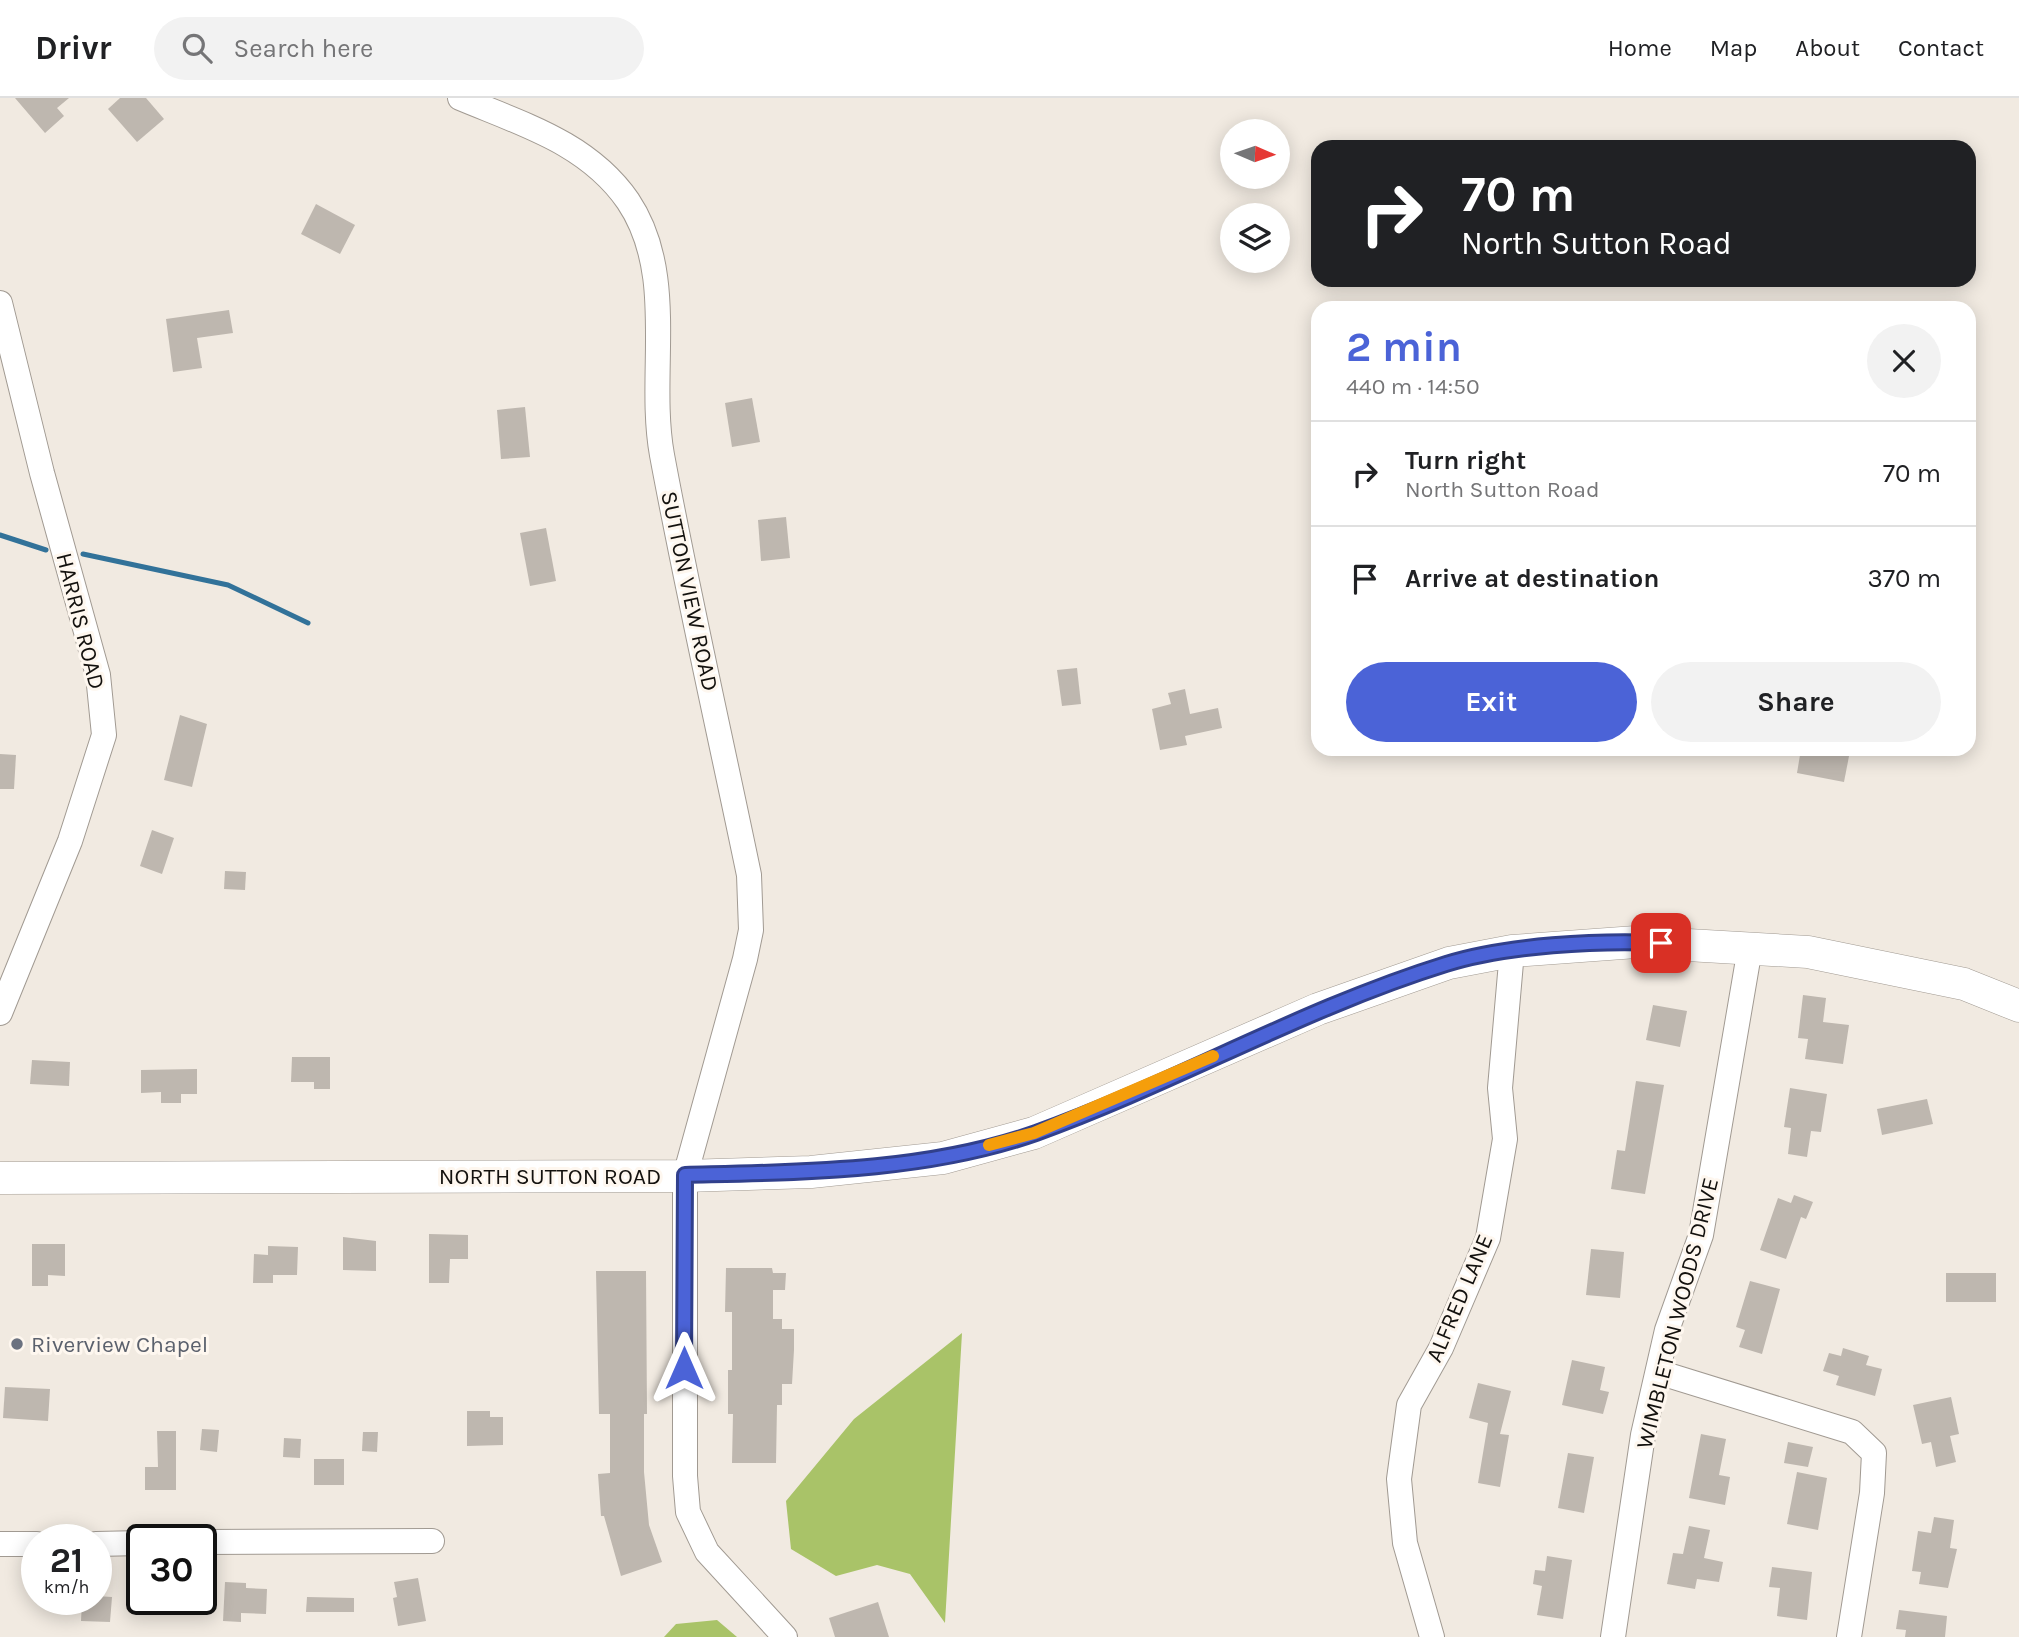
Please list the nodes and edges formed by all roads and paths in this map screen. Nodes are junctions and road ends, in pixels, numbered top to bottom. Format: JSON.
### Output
{"nodes":[{"id":1,"x":460,"y":98,"type":"edge"},
{"id":2,"x":0,"y":303,"type":"edge"},
{"id":3,"x":1750,"y":948,"type":"junction"},
{"id":4,"x":1512,"y":950,"type":"junction"},
{"id":5,"x":2019,"y":1006,"type":"edge"},
{"id":6,"x":0,"y":1013,"type":"edge"},
{"id":7,"x":685,"y":1175,"type":"junction"},
{"id":8,"x":0,"y":1178,"type":"edge"},
{"id":9,"x":1658,"y":1372,"type":"junction"},
{"id":10,"x":432,"y":1541,"type":"dead end"},
{"id":11,"x":217,"y":1542,"type":"edge"},
{"id":12,"x":0,"y":1544,"type":"edge"},
{"id":13,"x":21,"y":1544,"type":"edge"},
{"id":14,"x":785,"y":1637,"type":"edge"},
{"id":15,"x":1432,"y":1637,"type":"edge"},
{"id":16,"x":1613,"y":1637,"type":"edge"},
{"id":17,"x":1849,"y":1637,"type":"edge"}],
"edges":[{"from":1,"to":7,"type":"street","name":"SUTTON VIEW ROAD"},
{"from":2,"to":6,"type":"street","name":"HARRIS ROAD"},
{"from":3,"to":4,"type":"main road","name":"NORTH SUTTON ROAD"},
{"from":3,"to":5,"type":"main road","name":"NORTH SUTTON ROAD"},
{"from":3,"to":9,"type":"street","name":"WIMBLETON WOODS DRIVE"},
{"from":4,"to":7,"type":"main road","name":"NORTH SUTTON ROAD"},
{"from":4,"to":15,"type":"street","name":"ALFRED LANE"},
{"from":7,"to":8,"type":"main road","name":"NORTH SUTTON ROAD"},
{"from":7,"to":14,"type":"street","name":"SUTTON VIEW ROAD"},
{"from":9,"to":16,"type":"street","name":"WIMBLETON WOODS DRIVE"},
{"from":9,"to":17,"type":"street"},
{"from":10,"to":11,"type":"street"},
{"from":12,"to":13,"type":"street"}]}
